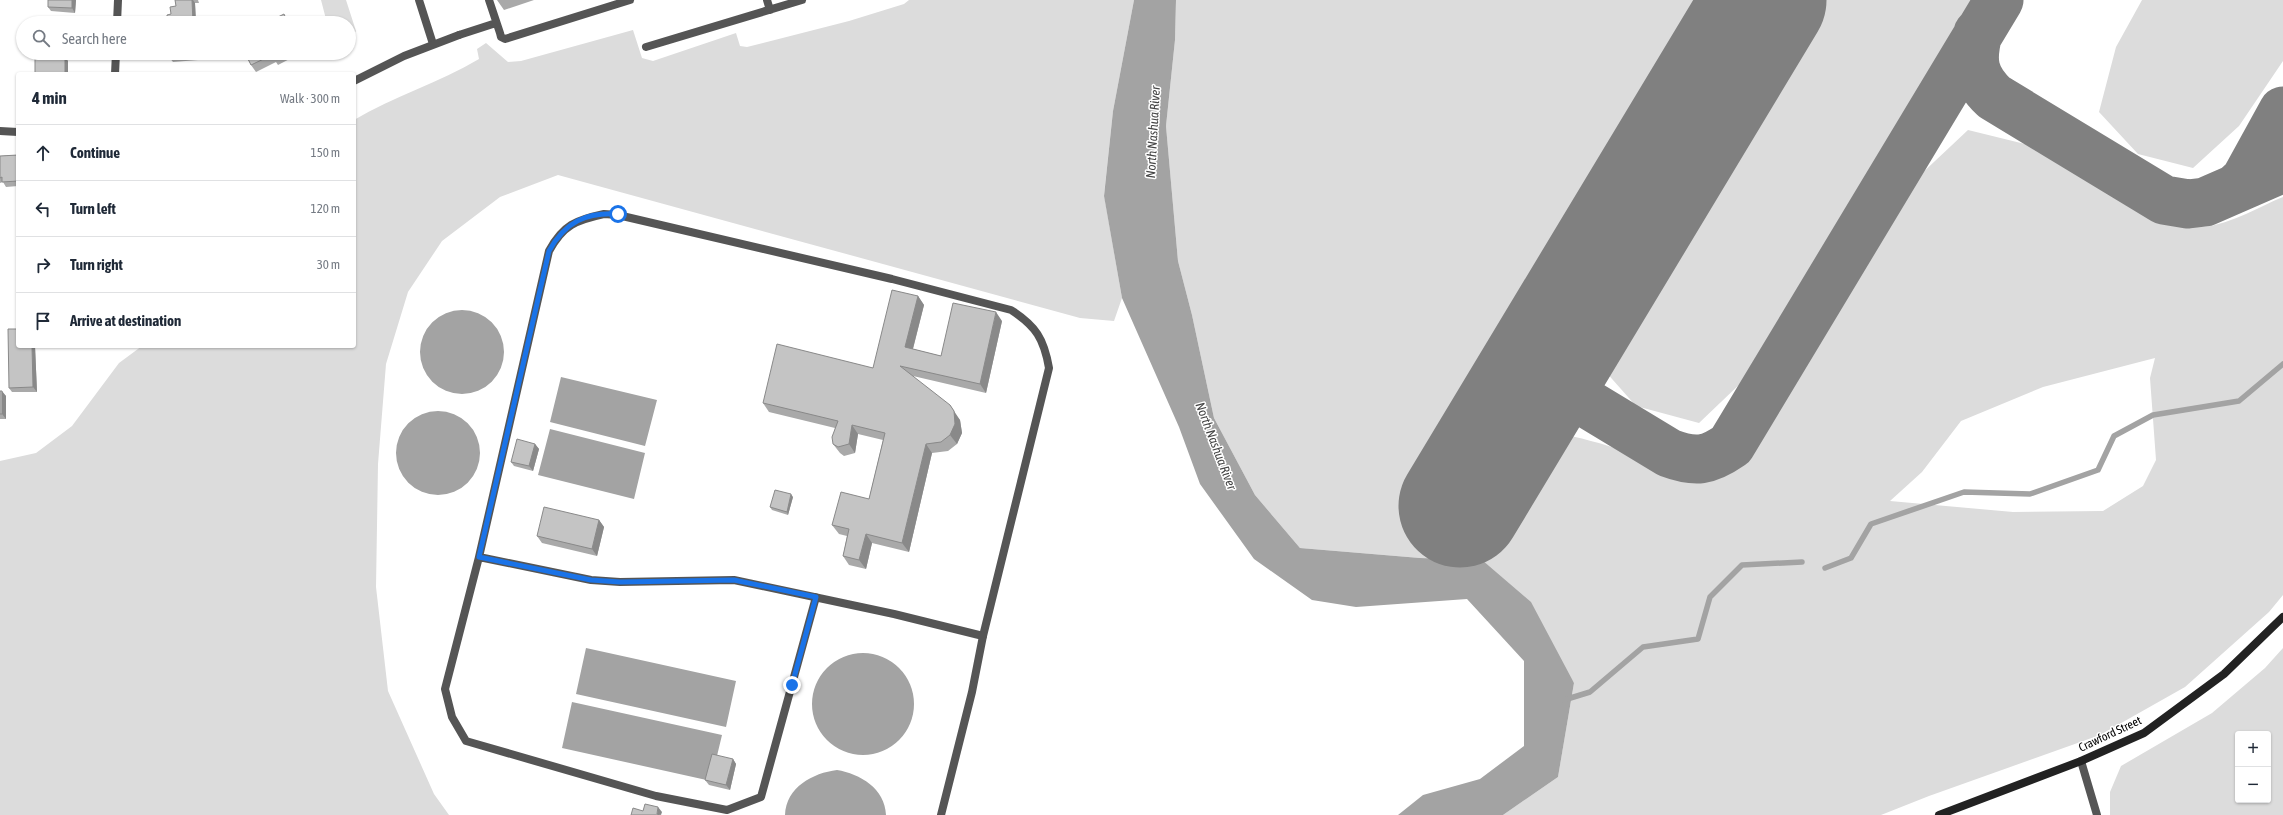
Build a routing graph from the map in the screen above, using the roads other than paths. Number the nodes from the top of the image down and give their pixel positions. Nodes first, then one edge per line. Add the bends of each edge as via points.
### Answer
1 (118, 0) edge
2 (419, 0) edge
3 (489, 0) edge
4 (630, 0) edge
5 (767, 0) edge
6 (802, 0) edge
7 (770, 10) junction
8 (117, 16) edge
9 (496, 23) junction
10 (433, 44) junction
11 (646, 47) dead end
12 (116, 60) edge
13 (115, 72) edge
14 (356, 80) edge
15 (0, 131) edge
16 (16, 132) edge
17 (479, 557) junction
18 (816, 597) junction
19 (2283, 617) edge
20 (983, 636) junction
21 (2080, 761) junction
22 (942, 815) edge
23 (1939, 815) edge
24 (2097, 815) edge

1 - 8 street
2 - 10 street
3 - 9 street
4 - 9 street via 505,39 501,37
5 - 7 street
6 - 7 street
7 - 11 street
9 - 10 street
10 - 14 street via 380,66
12 - 13 street
15 - 16 street
17 - 18 street via 591,580 734,580
17 - 18 street via 445,688 452,717 466,741 656,796 727,810 761,797
17 - 20 street via 549,251 564,229 574,222 604,214 618,214 1011,310 1027,320 1035,329 1046,351 1049,368
18 - 20 street
19 - 21 main road, Crawford Street via 2224,674 2186,704 2144,733
20 - 22 street
21 - 23 main road, Crawford Street
21 - 24 street

